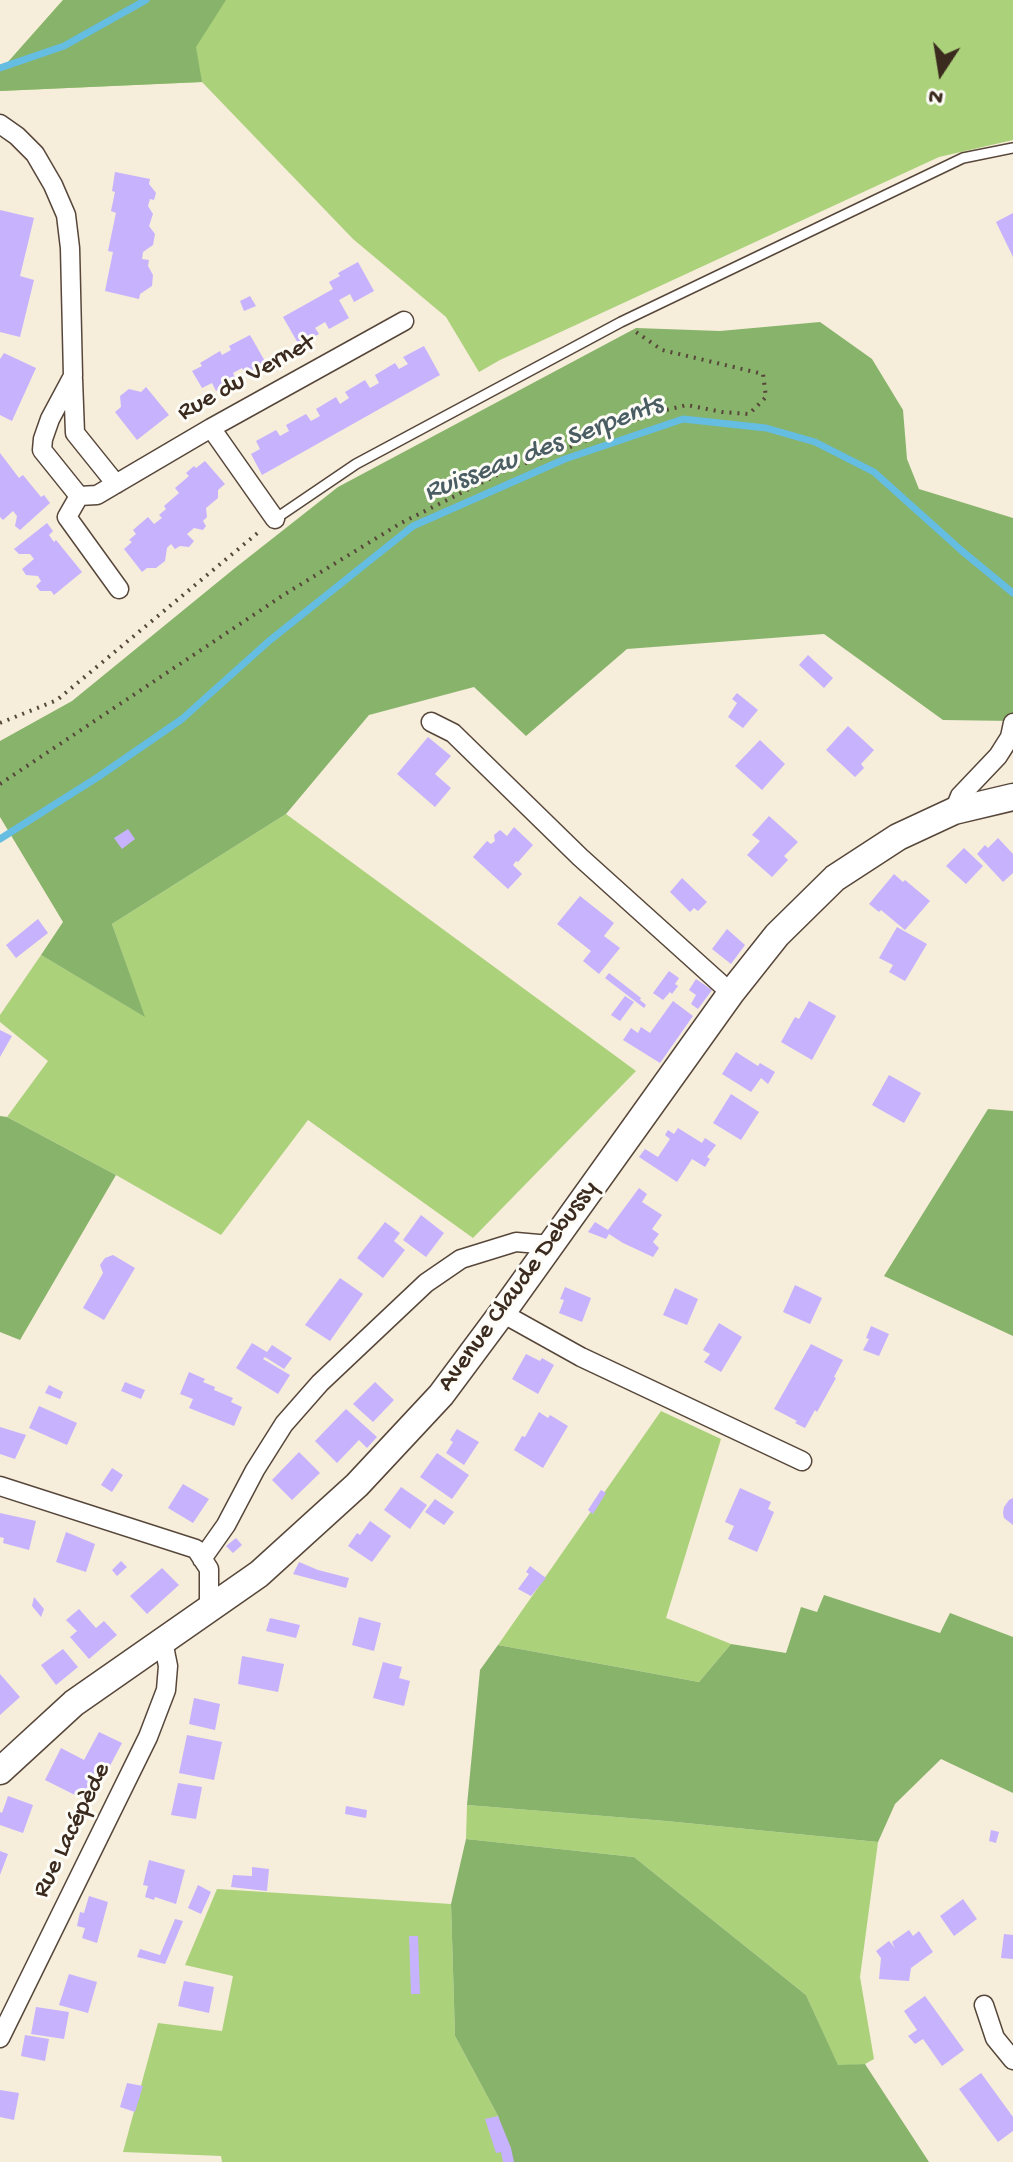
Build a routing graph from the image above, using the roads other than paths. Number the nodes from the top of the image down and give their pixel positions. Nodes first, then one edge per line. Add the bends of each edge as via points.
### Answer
1 (0, 124) edge
2 (1013, 148) edge
3 (404, 321) dead end
4 (73, 376) junction
5 (211, 428) junction
6 (116, 484) junction
7 (79, 496) junction
8 (275, 519) joint
9 (119, 589) dead end
10 (431, 722) dead end
11 (1011, 730) edge
12 (1013, 797) edge
13 (954, 811) junction
14 (731, 993) junction
15 (550, 1245) junction
16 (502, 1313) junction
17 (802, 1461) dead end
18 (0, 1486) edge
19 (202, 1559) junction
20 (209, 1609) junction
21 (163, 1641) junction
22 (0, 1771) edge
23 (984, 2005) dead end
24 (0, 2038) edge
25 (1013, 2060) edge

1 - 4 street via 35,154 66,215
2 - 8 lane via 963,158 621,322 356,464
3 - 5 street, Rue du Vernet
4 - 6 street via 75,433
4 - 7 street via 50,419 42,450
5 - 6 street, Rue du Vernet
5 - 8 street
6 - 7 street, Rue du Vernet via 97,495
7 - 9 street via 67,517
10 - 14 street via 453,733
11 - 13 street via 998,756 960,796
12 - 13 main road, Avenue Claude Debussy
13 - 14 main road, Avenue Claude Debussy via 898,837 835,878 777,935
14 - 15 main road, Avenue Claude Debussy
15 - 16 main road, Avenue Claude Debussy
15 - 19 street via 516,1242 461,1259 426,1283 284,1424
16 - 17 street via 581,1357
16 - 20 main road, Avenue Claude Debussy via 441,1395 357,1485 259,1574
18 - 19 street via 196,1549
19 - 20 street via 209,1569
20 - 21 main road, Avenue Claude Debussy
21 - 22 main road, Avenue Claude Debussy via 74,1703
21 - 24 street, Rue Lacépède via 166,1690 148,1737
23 - 25 street via 995,2038

